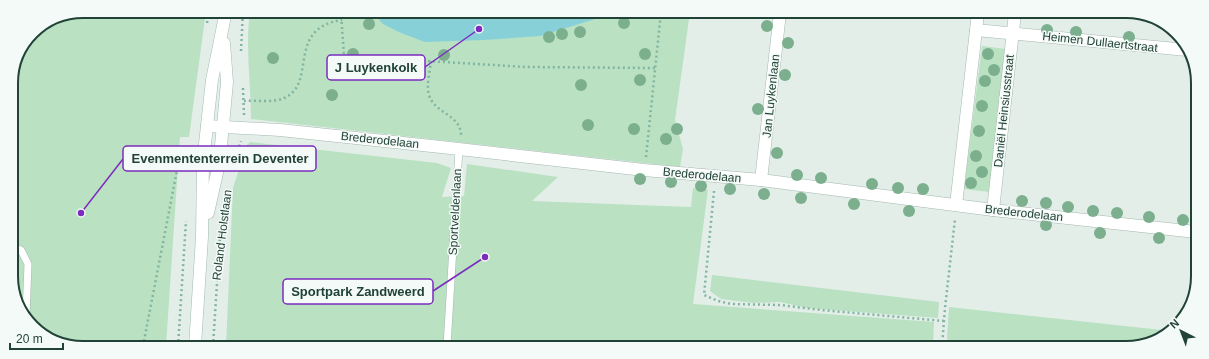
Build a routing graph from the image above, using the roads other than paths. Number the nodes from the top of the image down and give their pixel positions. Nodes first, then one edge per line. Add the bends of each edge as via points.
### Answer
1 (225, 18) edge
2 (779, 18) edge
3 (977, 18) edge
4 (1015, 18) edge
5 (223, 27) junction
6 (976, 30) junction
7 (1013, 33) junction
8 (1181, 49) edge
9 (207, 126) junction
10 (222, 126) junction
11 (459, 149) junction
12 (761, 180) junction
13 (956, 205) junction
14 (993, 210) junction
15 (1191, 231) edge
16 (202, 237) junction
17 (18, 249) edge
18 (26, 308) edge
19 (195, 341) edge
20 (447, 341) edge

1 - 5 street, Roland Holstlaan
2 - 12 street, Jan Luykenlaan
3 - 6 street
4 - 7 street, Daniël Heinsiusstraat
5 - 9 street, Roland Holstlaan via 212,80
5 - 10 street, Roland Holstlaan via 227,82
6 - 7 street, Heimen Dullaertstraat
6 - 13 street
7 - 8 street, Heimen Dullaertstraat
7 - 14 street, Daniël Heinsiusstraat
9 - 10 street, Brederodelaan
9 - 16 street, Roland Holstlaan via 203,162
10 - 11 street, Brederodelaan
10 - 16 street, Roland Holstlaan via 219,164
11 - 12 street, Brederodelaan
11 - 20 lane, Sportveldenlaan
12 - 13 street, Brederodelaan
13 - 14 street, Brederodelaan
14 - 15 street, Brederodelaan
16 - 19 street, Roland Holstlaan
17 - 18 lane via 28,264

